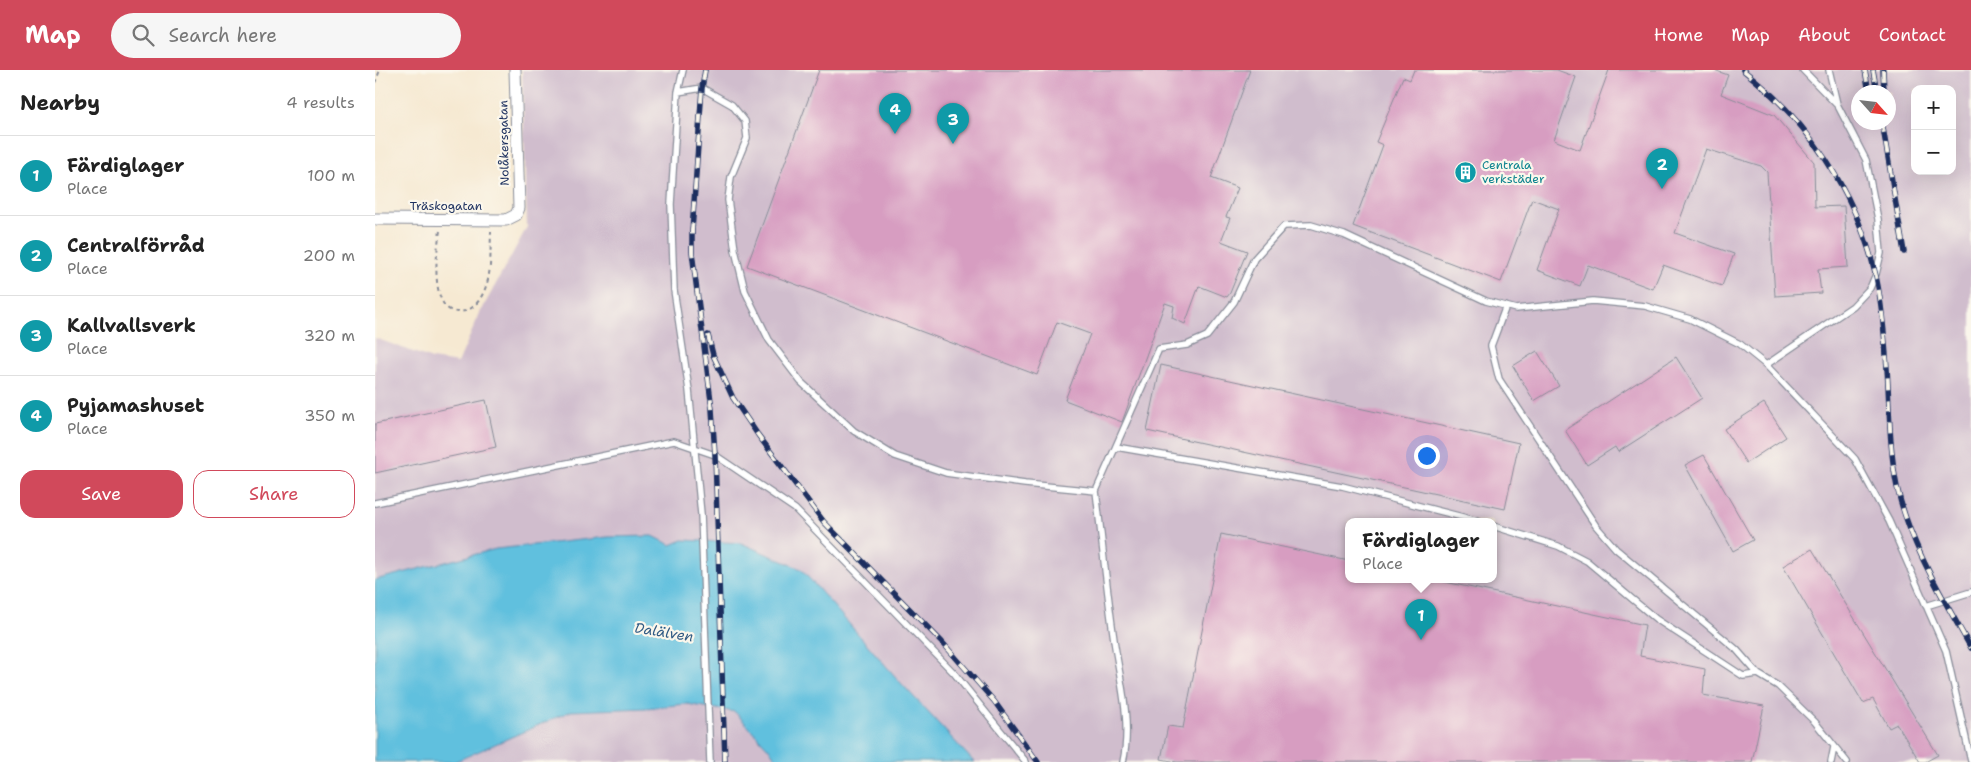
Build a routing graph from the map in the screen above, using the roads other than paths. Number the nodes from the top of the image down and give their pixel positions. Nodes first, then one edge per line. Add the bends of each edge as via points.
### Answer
1 (515, 70) edge
2 (683, 70) edge
3 (1803, 70) edge
4 (1829, 70) edge
5 (678, 92) junction
6 (1838, 106) junction
7 (515, 215) joint
8 (375, 219) edge
9 (1506, 306) junction
10 (1767, 365) junction
11 (1117, 447) junction
12 (695, 448) junction
13 (1096, 491) junction
14 (375, 503) edge
15 (1466, 518) edge
16 (1497, 527) edge
17 (1971, 592) edge
18 (1926, 606) junction
19 (1758, 674) junction
20 (1835, 747) junction
21 (1971, 761) edge
22 (710, 762) edge
23 (1025, 762) edge
24 (1123, 762) edge
25 (1831, 762) edge
26 (1847, 762) edge

1 - 7 street, Nolåkersgatan via 519,208
2 - 5 lane
3 - 6 lane
4 - 6 lane
5 - 12 lane via 671,204 674,290
5 - 13 lane via 702,88 732,104 745,121 747,138 731,177 728,200 735,250 745,291 769,340 801,382 854,431 895,456 946,473
6 - 10 lane via 1866,160 1880,238 1881,253 1876,274 1870,288 1853,306
7 - 8 street, Träskogatan via 507,220
9 - 10 lane via 1516,308 1593,301 1645,306 1690,319 1740,344
9 - 11 lane via 1486,302 1344,235 1311,225 1283,226 1254,259 1234,302 1207,336 1187,345 1159,349
9 - 19 lane via 1491,346 1499,379 1596,526 1616,549 1737,649
10 - 18 lane via 1855,459 1889,521
11 - 13 lane
11 - 15 lane via 1334,484
12 - 14 lane via 674,441
12 - 22 lane via 701,514
12 - 23 lane via 715,455 795,509 954,673
13 - 24 lane via 1124,699 1127,745
16 - 19 lane via 1558,546 1587,561 1656,619 1711,656 1743,676
17 - 18 lane
18 - 21 lane via 1946,651
19 - 20 lane via 1778,686
20 - 25 lane
20 - 26 lane

